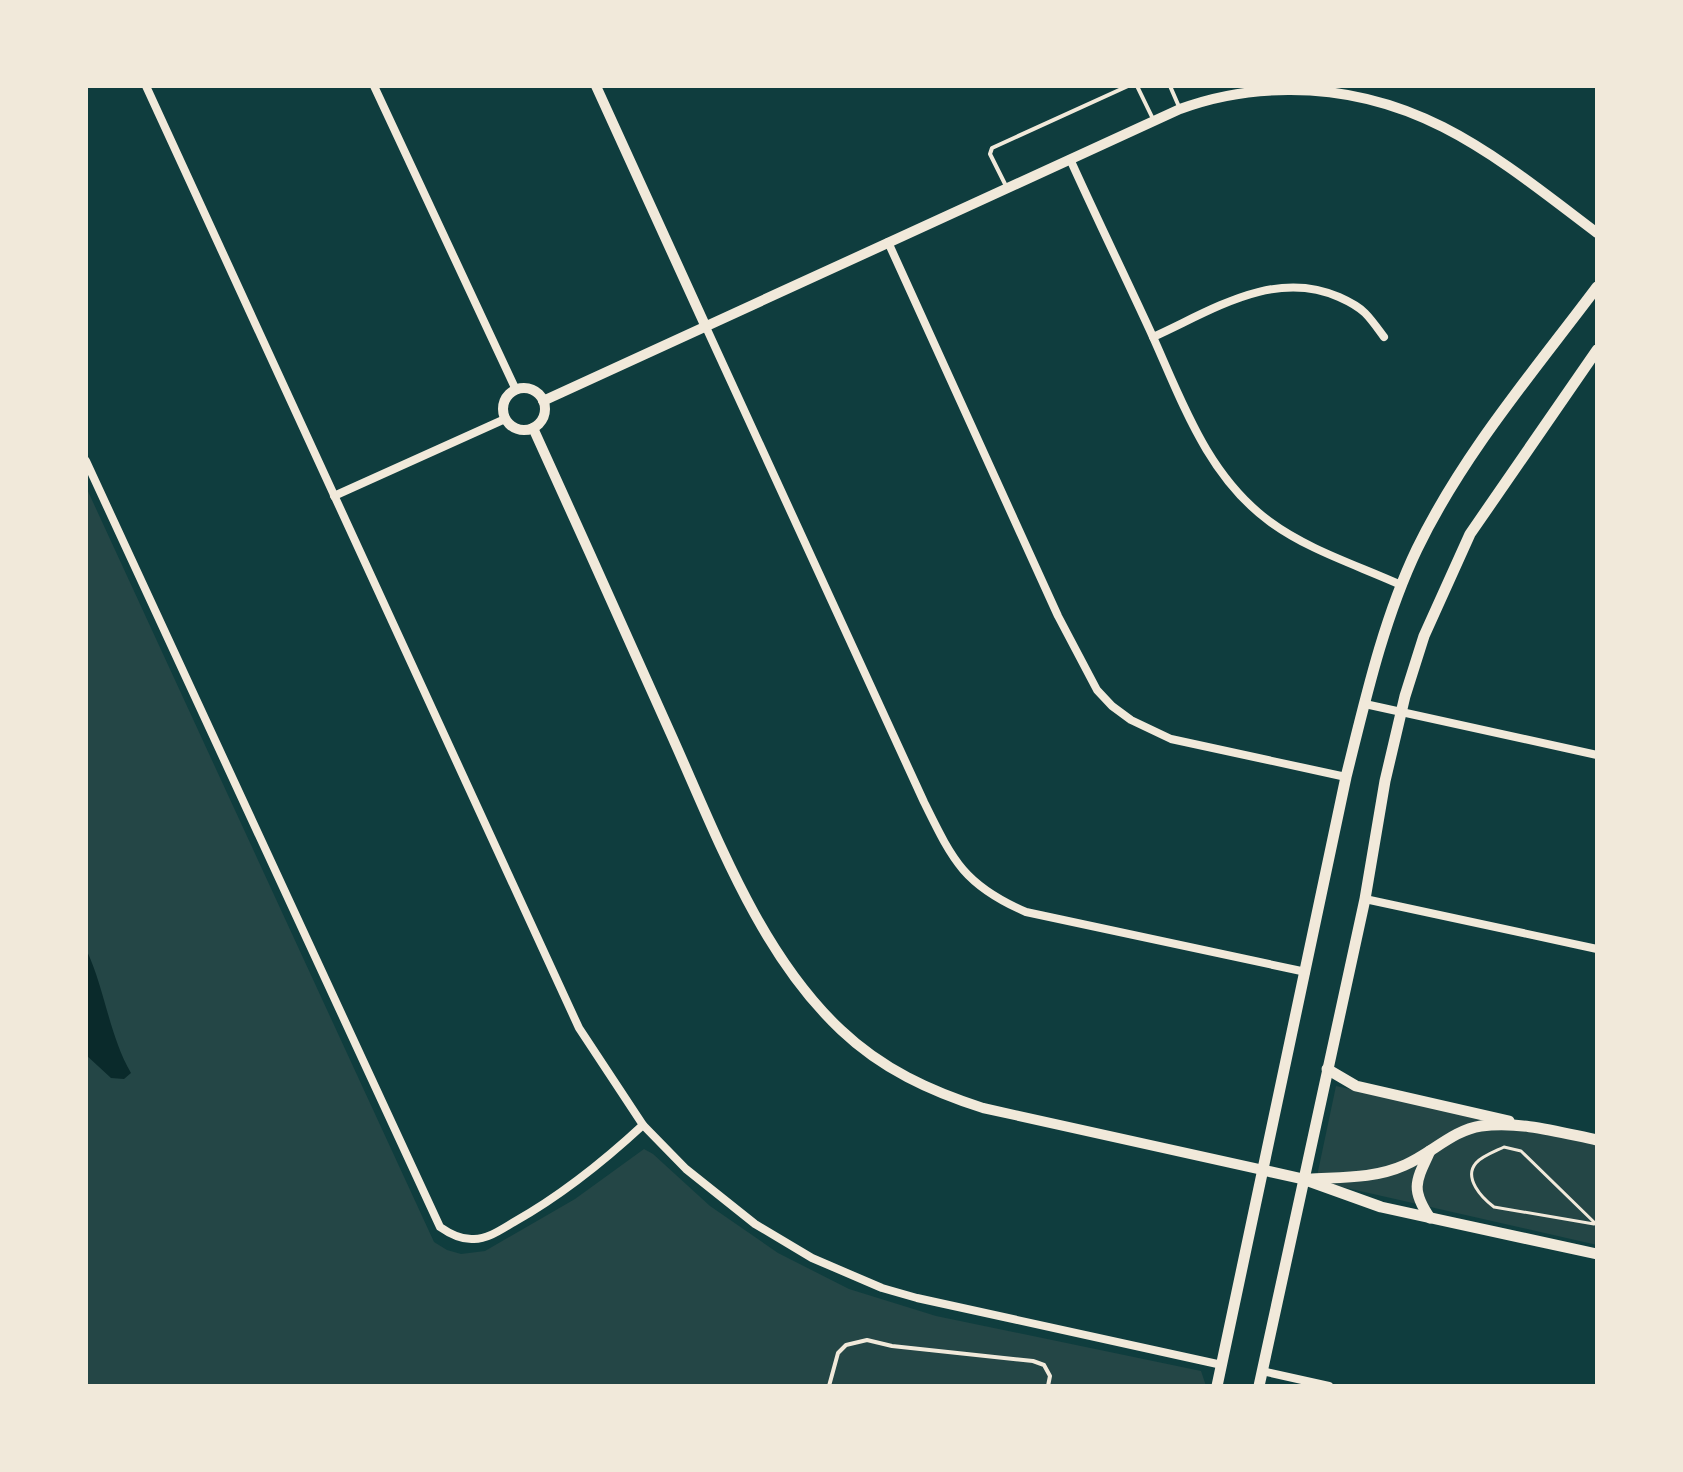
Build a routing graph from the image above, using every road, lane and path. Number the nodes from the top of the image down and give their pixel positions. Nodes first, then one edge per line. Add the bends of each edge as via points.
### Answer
1 (146, 86) edge
2 (374, 86) edge
3 (596, 86) edge
4 (1128, 86) edge
5 (1137, 86) edge
6 (1170, 86) edge
7 (1252, 89) edge
8 (1180, 109) junction
9 (1154, 121) junction
10 (1070, 159) junction
11 (1007, 188) junction
12 (1597, 233) edge
13 (888, 242) junction
14 (1597, 287) edge
15 (705, 325) junction
16 (1153, 337) junction
17 (1384, 337) dead end
18 (1597, 350) edge
19 (516, 390) junction
20 (543, 401) junction
21 (505, 419) junction
22 (533, 428) junction
23 (86, 461) edge
24 (334, 496) junction
25 (1401, 585) junction
26 (1365, 704) junction
27 (1401, 712) junction
28 (1597, 755) edge
29 (1346, 777) junction
30 (1365, 899) junction
31 (1597, 949) edge
32 (1306, 972) junction
33 (1327, 1069) junction
34 (1525, 1124) junction
35 (643, 1125) junction
36 (1597, 1140) edge
37 (1430, 1151) junction
38 (1263, 1170) junction
39 (1303, 1179) junction
40 (1430, 1218) junction
41 (1596, 1225) edge
42 (1597, 1254) edge
43 (1222, 1365) junction
44 (1262, 1371) junction
45 (829, 1386) edge
46 (1048, 1386) edge
47 (1217, 1386) edge
48 (1259, 1386) edge
49 (1329, 1386) edge

1 - 24 street
2 - 19 street
3 - 15 street
4 - 11 lane via 992,148
5 - 9 lane
6 - 8 lane
7 - 8 street
7 - 12 street via 1338,93 1406,109 1479,146
8 - 9 street
9 - 10 street
10 - 11 street
10 - 16 street
11 - 13 street
13 - 15 street
13 - 29 street via 1058,616 1097,690 1131,720 1171,739
14 - 25 main road via 1483,440 1442,503
15 - 20 street
15 - 32 street via 924,802 960,869 999,900 1026,912
16 - 17 street via 1239,297 1282,287 1328,292 1348,301 1364,311
16 - 25 street via 1202,445 1246,500 1295,539
18 - 27 main road via 1470,534 1424,636
19 - 20 street via 532,390
19 - 21 street via 504,402
20 - 22 street via 544,417
21 - 22 street via 517,429
21 - 24 street
22 - 38 street via 768,940 840,1030 907,1079 983,1108
23 - 35 street via 440,1227 477,1240 495,1233 577,1182
24 - 35 street via 579,1028
25 - 26 main road
26 - 27 street
26 - 29 main road
27 - 28 street
27 - 30 main road
29 - 32 main road
30 - 31 street
30 - 33 main road
32 - 38 main road
33 - 34 main road via 1356,1086
33 - 39 main road
34 - 36 main road
34 - 37 main road via 1464,1130
35 - 43 street via 686,1169 755,1224 836,1270 929,1301
37 - 39 main road via 1373,1176
37 - 40 main road via 1415,1190
38 - 39 main road
38 - 43 main road
39 - 40 main road
39 - 44 main road
40 - 42 main road
41 - 41 path via 1521,1151 1504,1147 1476,1162 1474,1184 1494,1207
43 - 47 main road
44 - 48 main road
44 - 49 street
45 - 46 lane via 838,1353 846,1345 867,1340 1033,1361 1044,1365

